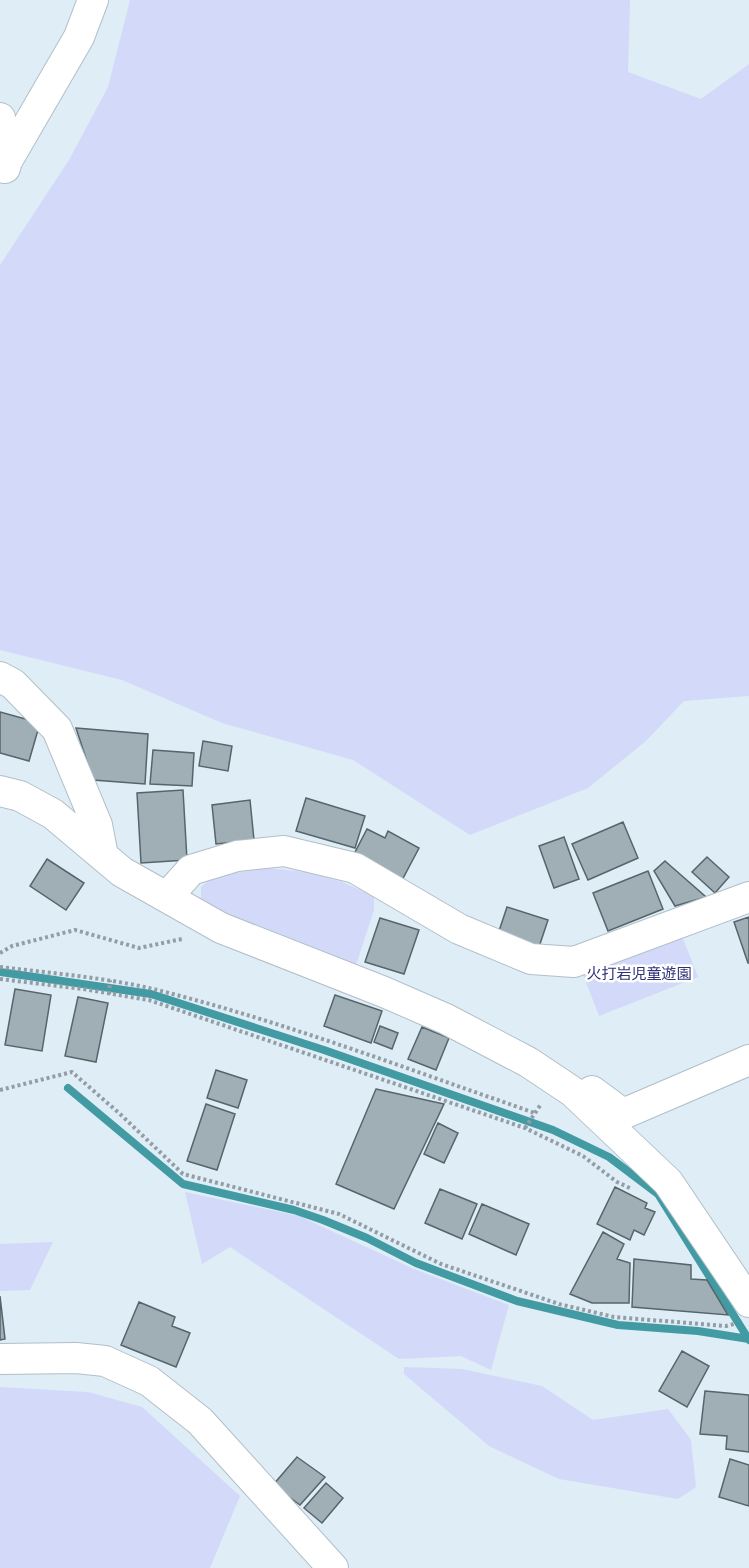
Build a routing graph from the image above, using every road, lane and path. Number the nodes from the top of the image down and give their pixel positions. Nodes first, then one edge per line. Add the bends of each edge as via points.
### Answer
1 (93, 0) edge
2 (0, 118) edge
3 (4, 170) edge
4 (0, 677) edge
5 (0, 791) edge
6 (103, 856) junction
7 (167, 897) junction
8 (749, 897) edge
9 (190, 937) dead end
10 (0, 953) edge
11 (0, 967) edge
12 (0, 979) edge
13 (110, 980) junction
14 (109, 994) junction
15 (749, 1060) edge
16 (749, 1073) edge
17 (563, 1085) junction
18 (0, 1090) edge
19 (525, 1128) junction
20 (621, 1137) junction
21 (617, 1182) dead end
22 (749, 1302) edge
23 (726, 1326) dead end
24 (0, 1359) edge
25 (333, 1568) edge

1 - 3 street via 79,37
2 - 3 street
4 - 6 street via 13,684 57,729 97,825
5 - 6 street via 20,796 53,814
6 - 7 street via 122,872
7 - 8 street via 191,870 237,856 284,851 355,868 459,929 531,959 574,962
7 - 17 street via 221,927 446,1018
9 - 10 path via 139,948 75,930 12,946
11 - 13 path
12 - 14 path
13 - 14 path
13 - 19 path via 252,1017 535,1113
14 - 19 path via 149,1000
15 - 17 street via 623,1114 578,1081
16 - 20 street via 652,1115
17 - 20 street
18 - 23 path via 72,1072 183,1174 339,1214 441,1264 559,1304 614,1317
19 - 21 path via 583,1156
20 - 22 street via 668,1182
24 - 25 street via 105,1361 149,1381 200,1421

